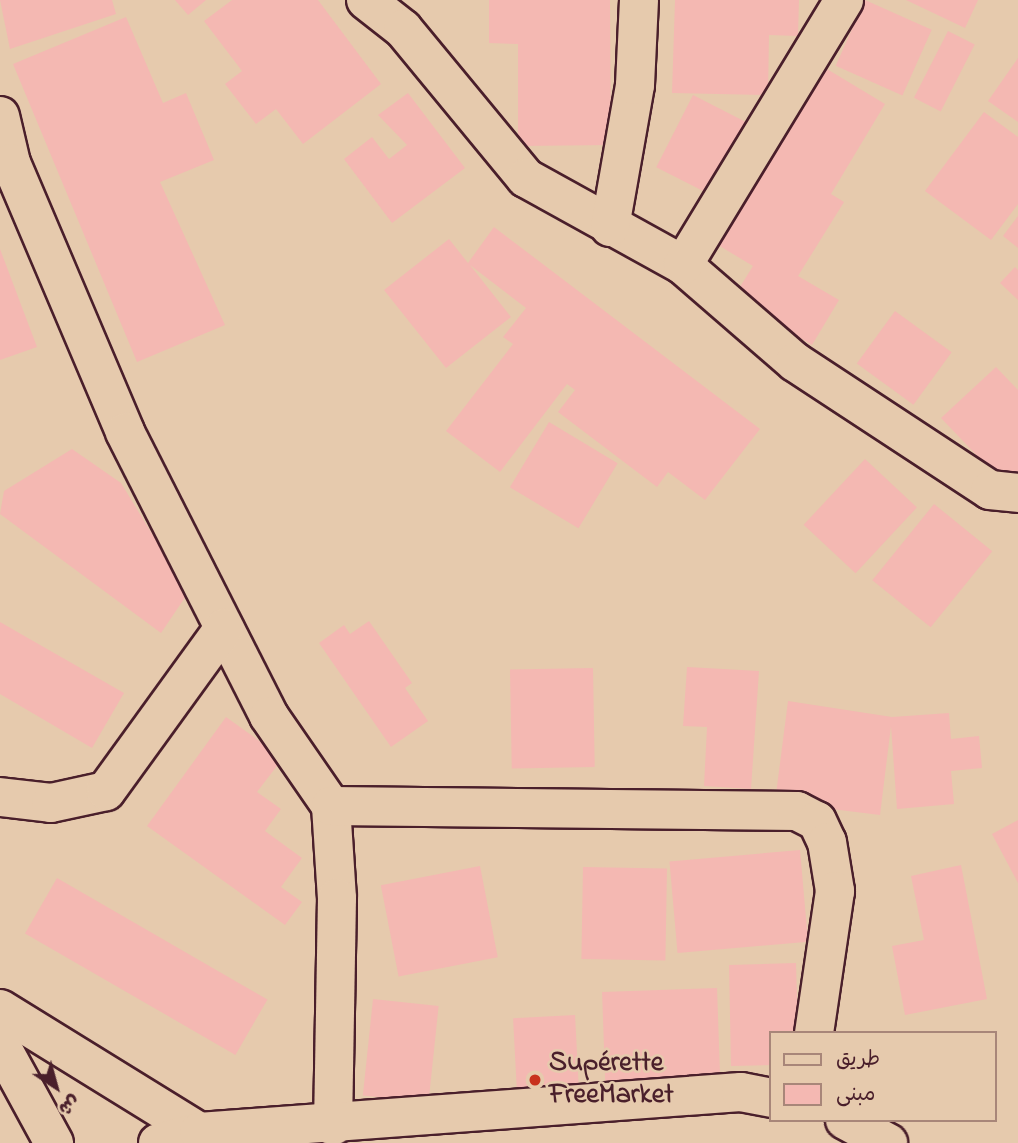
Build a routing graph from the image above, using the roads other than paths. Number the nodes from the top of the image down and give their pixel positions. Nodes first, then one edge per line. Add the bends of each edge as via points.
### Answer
1 (366, 0) edge
2 (639, 0) edge
3 (844, 0) edge
4 (402, 14) edge
5 (0, 116) edge
6 (610, 227) junction
7 (683, 265) junction
8 (1018, 493) edge
9 (224, 628) junction
10 (0, 797) edge
11 (331, 806) junction
12 (0, 1009) edge
13 (814, 1031) edge
14 (0, 1044) edge
15 (769, 1098) edge
16 (849, 1122) edge
17 (333, 1126) junction
18 (199, 1132) junction
19 (54, 1143) edge
20 (158, 1143) edge
21 (888, 1143) edge

1 - 4 street
2 - 6 street via 635,85
3 - 7 street
4 - 6 street via 526,178
5 - 9 street via 11,163 84,342
6 - 7 street
7 - 8 street via 795,362 990,490
9 - 10 street via 106,791 51,803
9 - 11 street via 269,716
11 - 13 street via 797,811 817,821 827,842 835,891
11 - 17 street via 337,898
12 - 18 street
14 - 19 street
15 - 17 street via 741,1092
16 - 21 street
17 - 18 street
18 - 20 street

